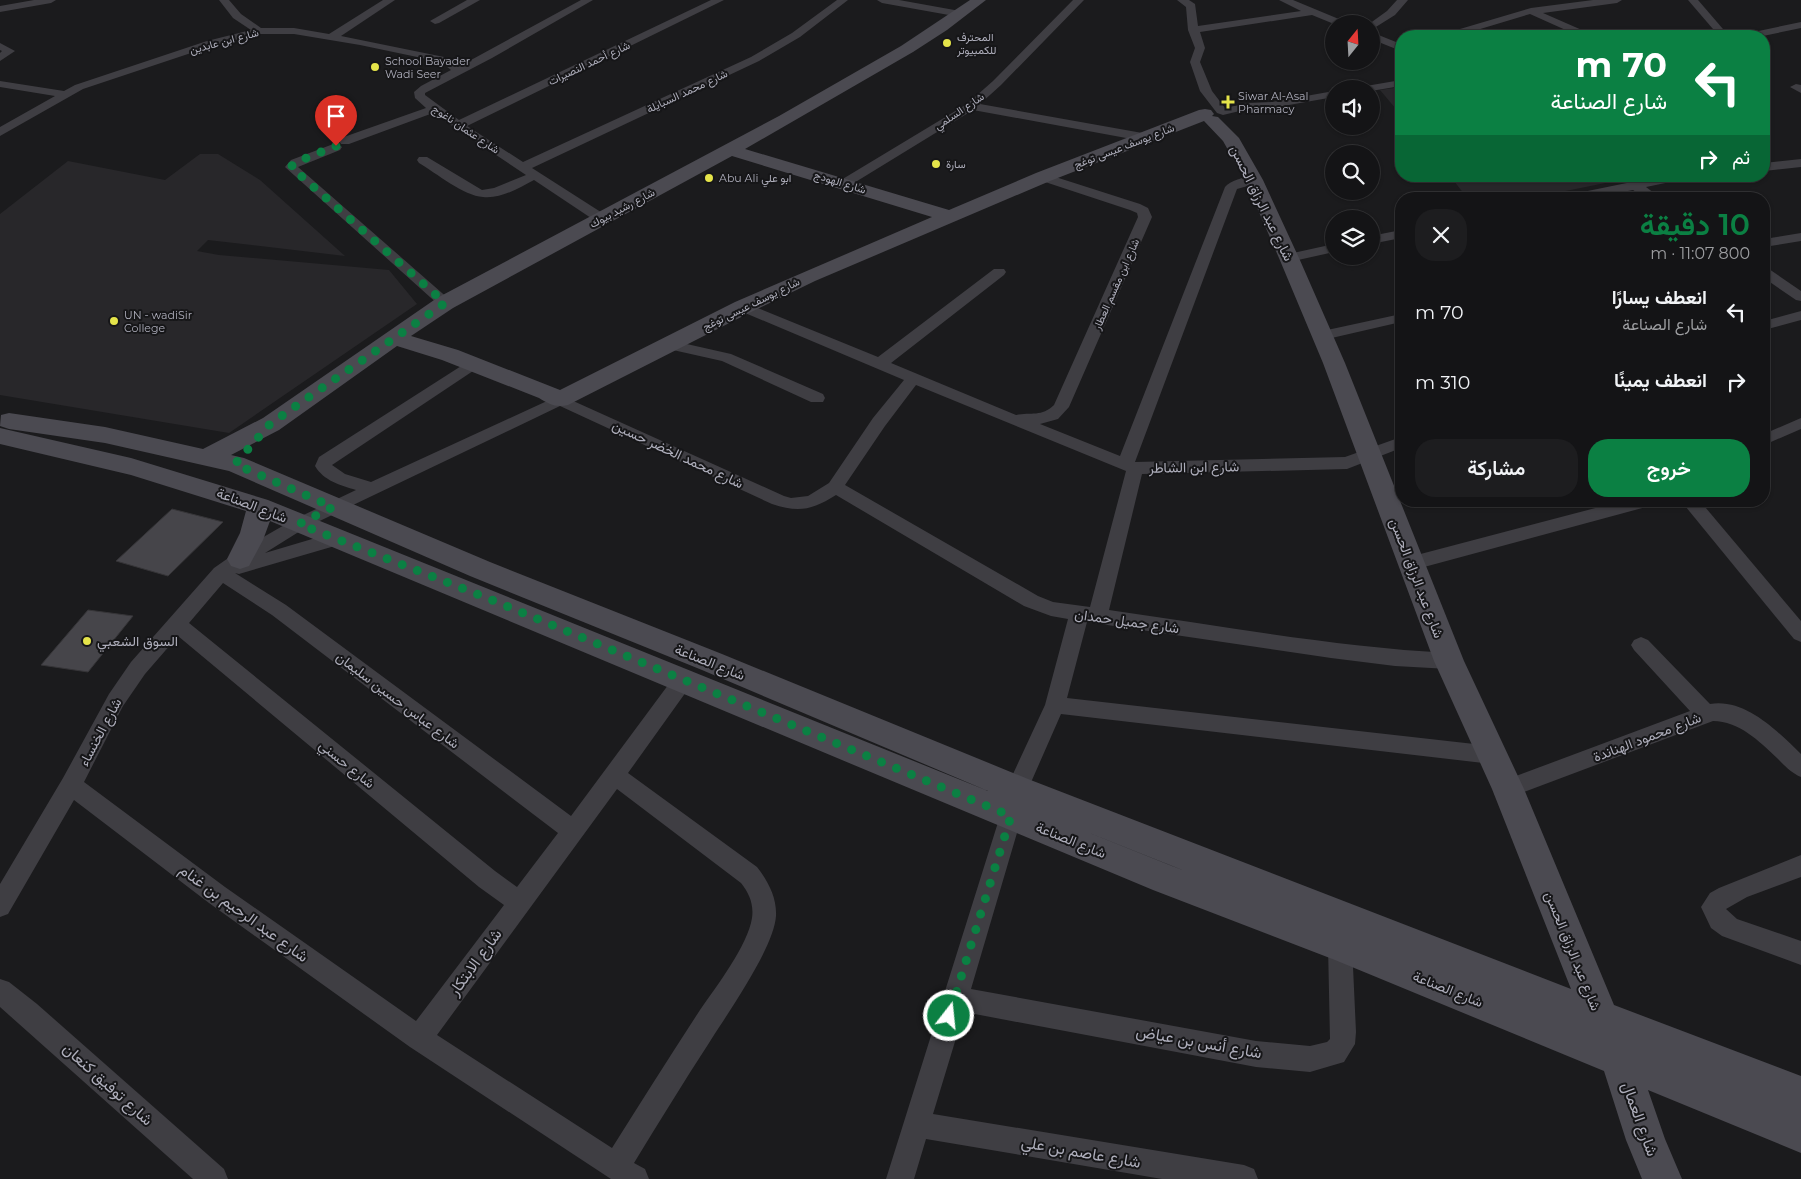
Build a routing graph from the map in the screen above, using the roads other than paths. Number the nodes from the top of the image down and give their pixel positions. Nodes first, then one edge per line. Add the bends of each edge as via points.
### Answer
1 (51, 0) edge
2 (224, 0) edge
3 (390, 0) edge
4 (475, 0) edge
5 (588, 0) edge
6 (719, 0) edge
7 (843, 0) edge
8 (882, 0) edge
9 (979, 0) edge
10 (1079, 0) edge
11 (1182, 0) edge
12 (1284, 0) edge
13 (1403, 0) edge
14 (1617, 0) edge
15 (1693, 0) edge
16 (918, 3) edge
17 (0, 9) edge
18 (1531, 11) junction
19 (1312, 12) junction
20 (960, 14) junction
21 (1325, 17) edge
22 (435, 21) dead end
23 (1380, 21) edge
24 (1801, 25) edge
25 (259, 30) junction
26 (1193, 30) junction
27 (1467, 30) edge
28 (1574, 30) edge
29 (1719, 30) edge
30 (1770, 32) edge
31 (330, 37) junction
32 (1380, 40) edge
33 (0, 46) edge
34 (1395, 46) edge
35 (0, 58) edge
36 (458, 70) junction
37 (0, 84) edge
38 (1395, 84) edge
39 (1380, 87) edge
40 (64, 94) junction
41 (1325, 95) edge
42 (971, 106) junction
43 (434, 109) junction
44 (1218, 118) junction
45 (459, 124) junction
46 (0, 132) edge
47 (1148, 138) junction
48 (731, 150) junction
49 (424, 160) dead end
50 (1801, 163) edge
51 (1770, 166) edge
52 (523, 167) junction
53 (535, 175) junction
54 (1043, 177) junction
55 (1254, 180) junction
56 (1650, 182) edge
57 (845, 183) junction
58 (1634, 185) junction
59 (1601, 192) edge
60 (1645, 192) edge
61 (949, 216) junction
62 (602, 219) junction
63 (1395, 235) edge
64 (1801, 237) edge
65 (1380, 238) edge
66 (1770, 241) edge
67 (1325, 250) edge
68 (1289, 258) junction
69 (999, 272) dead end
70 (1770, 276) edge
71 (1801, 298) edge
72 (445, 303) junction
73 (743, 307) junction
74 (1801, 315) edge
75 (1395, 319) edge
76 (1770, 324) edge
77 (1323, 335) junction
78 (394, 338) junction
79 (669, 345) junction
80 (474, 364) junction
81 (879, 364) junction
82 (913, 378) junction
83 (817, 398) dead end
84 (560, 400) junction
85 (1014, 419) junction
86 (0, 420) edge
87 (1801, 423) edge
88 (270, 424) junction
89 (0, 436) edge
90 (1770, 437) edge
91 (1395, 444) edge
92 (1368, 454) junction
93 (207, 457) junction
94 (235, 464) junction
95 (1130, 467) junction
96 (835, 487) junction
97 (373, 489) junction
98 (259, 506) junction
99 (333, 507) junction
100 (1624, 507) edge
101 (1695, 507) edge
102 (299, 524) junction
103 (339, 538) junction
104 (1413, 564) junction
105 (231, 566) junction
106 (1089, 615) junction
107 (177, 624) junction
108 (1801, 633) edge
109 (1641, 645) dead end
110 (1449, 661) junction
111 (684, 679) junction
112 (1055, 705) junction
113 (1706, 714) junction
114 (1492, 755) junction
115 (1801, 768) edge
116 (615, 775) junction
117 (72, 785) junction
118 (1508, 789) junction
119 (1014, 803) junction
120 (573, 831) junction
121 (1801, 866) edge
122 (519, 902) junction
123 (0, 906) edge
124 (1340, 945) junction
125 (1801, 953) edge
126 (0, 991) edge
127 (954, 998) junction
128 (1601, 1018) junction
129 (420, 1038) junction
130 (1620, 1059) junction
131 (1801, 1094) edge
132 (918, 1125) junction
133 (1801, 1133) edge
134 (626, 1173) edge
135 (214, 1179) edge
136 (900, 1179) edge
137 (1244, 1179) edge
138 (1662, 1179) edge

1 - 17 street
2 - 25 street via 237,16
3 - 31 street
4 - 22 street
5 - 36 street, شارع عثمان ناغوج
6 - 45 street, شارع أحمد النصيرات
7 - 52 street, شارع محمد السبايلة via 796,35 755,59
8 - 16 street
9 - 20 street, شارع رشيد بيوك
10 - 42 street, شارع السلمي via 997,84
11 - 26 street, شارع عبد الرزاق الحسن via 1191,6
12 - 19 street
13 - 23 street
14 - 18 street
15 - 29 street
16 - 20 street
18 - 27 street
18 - 28 street
19 - 21 street
19 - 26 street
20 - 48 street, شارع رشيد بيوك via 906,50
24 - 30 street
25 - 31 street, شارع ابن عابدين
25 - 40 street, شارع ابن عابدين via 210,43
26 - 44 street, شارع عبد الرزاق الحسن via 1200,48 1194,62
31 - 36 street, شارع ابن عابدين via 445,60
32 - 34 street
33 - 35 street via 10,51
36 - 43 street, شارع عثمان ناغوج via 420,92 420,97
37 - 40 street
38 - 39 street
40 - 46 street, شارع ابن عابدين
41 - 44 street via 1272,104
42 - 47 street
42 - 57 street, شارع السلمي
43 - 45 street, شارع عثمان ناغوج
43 - 72 street via 340,144 291,167
44 - 47 street, شارع يوسف عيسى توغج via 1179,125
44 - 55 street, شارع عبد الرزاق الحسن
45 - 52 street, شارع عثمان ناغوج
47 - 54 street, شارع يوسف عيسى توغج
48 - 57 street, شارع الهودج
48 - 62 street, شارع رشيد بيوك
49 - 53 street via 482,194
50 - 51 street
52 - 53 street, شارع عثمان ناغوج
53 - 62 street, شارع عثمان ناغوج
54 - 61 street, شارع يوسف عيسى توغج
54 - 85 street, شارع ابن مقسم العطار via 1135,207 1143,211 1145,217 1061,406 1055,415 1047,418
55 - 68 street, شارع عبد الرزاق الحسن
55 - 95 street via 1231,187
56 - 58 street
57 - 61 street, شارع الهودج
58 - 59 street
58 - 60 street
61 - 73 street, شارع يوسف عيسى توغج
62 - 72 street, شارع رشيد بيوك
63 - 65 street
64 - 66 street
67 - 68 street
68 - 77 street, شارع عبد الرزاق الحسن
69 - 81 street
70 - 71 street
72 - 78 street, شارع رشيد بيوك
73 - 79 street, شارع يوسف عيسى توغج
73 - 81 street, شارع ابن مقسم العطار
74 - 76 street
75 - 77 street
77 - 92 street, شارع عبد الرزاق الحسن
78 - 80 street, شارع محمد الخضر حسين
78 - 88 street, شارع رشيد بيوك
79 - 83 street via 726,357
79 - 84 street, شارع يوسف عيسى توغج
80 - 84 street, شارع محمد الخضر حسين
80 - 97 street via 325,461 323,466 334,475
81 - 82 street, شارع ابن مقسم العطار
82 - 85 street, شارع ابن مقسم العطار
82 - 96 street, شارع محمد الخضر حسين
84 - 96 street, شارع محمد الخضر حسين via 785,502 812,502
84 - 97 street, شارع يوسف عيسى توغج
85 - 95 street, شارع ابن مقسم العطار
86 - 93 street, شارع الصناعة via 105,435
87 - 90 street
88 - 93 street, شارع رشيد بيوك
88 - 94 street, شارع رشيد بيوك
89 - 98 street, شارع الصناعة via 198,485
91 - 92 street, شارع ابن الشاطر
92 - 95 street, شارع ابن الشاطر via 1347,463
92 - 104 street, شارع عبد الرزاق الحسن
93 - 94 street, شارع الصناعة
94 - 99 street, شارع الصناعة
95 - 106 street, شارع ابن الشاطر
96 - 106 street, شارع جميل حمدان via 1031,602 1050,609
97 - 99 street, شارع يوسف عيسى توغج
98 - 102 street, شارع الصناعة
98 - 105 street via 255,531
99 - 102 street, شارع يوسف عيسى توغج
99 - 119 street, شارع الصناعة
100 - 104 street
101 - 108 street
102 - 103 street, شارع الصناعة
102 - 105 street, شارع الخنساء
103 - 105 street
103 - 111 street, شارع الصناعة
104 - 110 street, شارع عبد الرزاق الحسن
105 - 107 street, شارع الخنساء
105 - 120 street, شارع عباس حسين سليمان via 278,610
106 - 110 street, شارع جميل حمدان via 1321,649
106 - 112 street, شارع ابن الشاطر
107 - 117 street, شارع الخنساء via 159,641 128,682
107 - 122 street, شارع حسني
109 - 113 street
110 - 114 street, شارع عبد الرزاق الحسن
111 - 116 street, شارع الابتكار
111 - 119 street, شارع الصناعة
112 - 114 street
112 - 119 street, شارع ابن الشاطر
113 - 115 street, شارع محمود الهناندة via 1723,713 1743,719
113 - 118 street, شارع محمود الهناندة
114 - 118 street, شارع عبد الرزاق الحسن
116 - 120 street, شارع الابتكار
116 - 134 street via 749,875 758,887 764,917 759,935 739,973 661,1094
117 - 123 street, شارع الخنساء
117 - 129 street, شارع عبد الرحيم بن غنام via 217,895
118 - 128 street, شارع عبد الرزاق الحسن
119 - 124 street, شارع الصناعة via 1165,879
119 - 127 street
119 - 128 street, شارع الصناعة
120 - 122 street, شارع الابتكار
121 - 125 street via 1728,894 1716,901 1713,907 1720,920 1730,928
122 - 129 street, شارع الابتكار
124 - 127 street, شارع أنس بن عياض via 1342,1044 1335,1053 1310,1059 1256,1054
124 - 130 street, شارع الصناعة
126 - 135 street, شارع توفيق كنعان
127 - 132 street
128 - 131 street, شارع الصناعة
129 - 134 street
130 - 133 street, شارع الصناعة
130 - 138 street, شارع العمال
132 - 136 street
132 - 137 street, شارع عاصم بن علي

